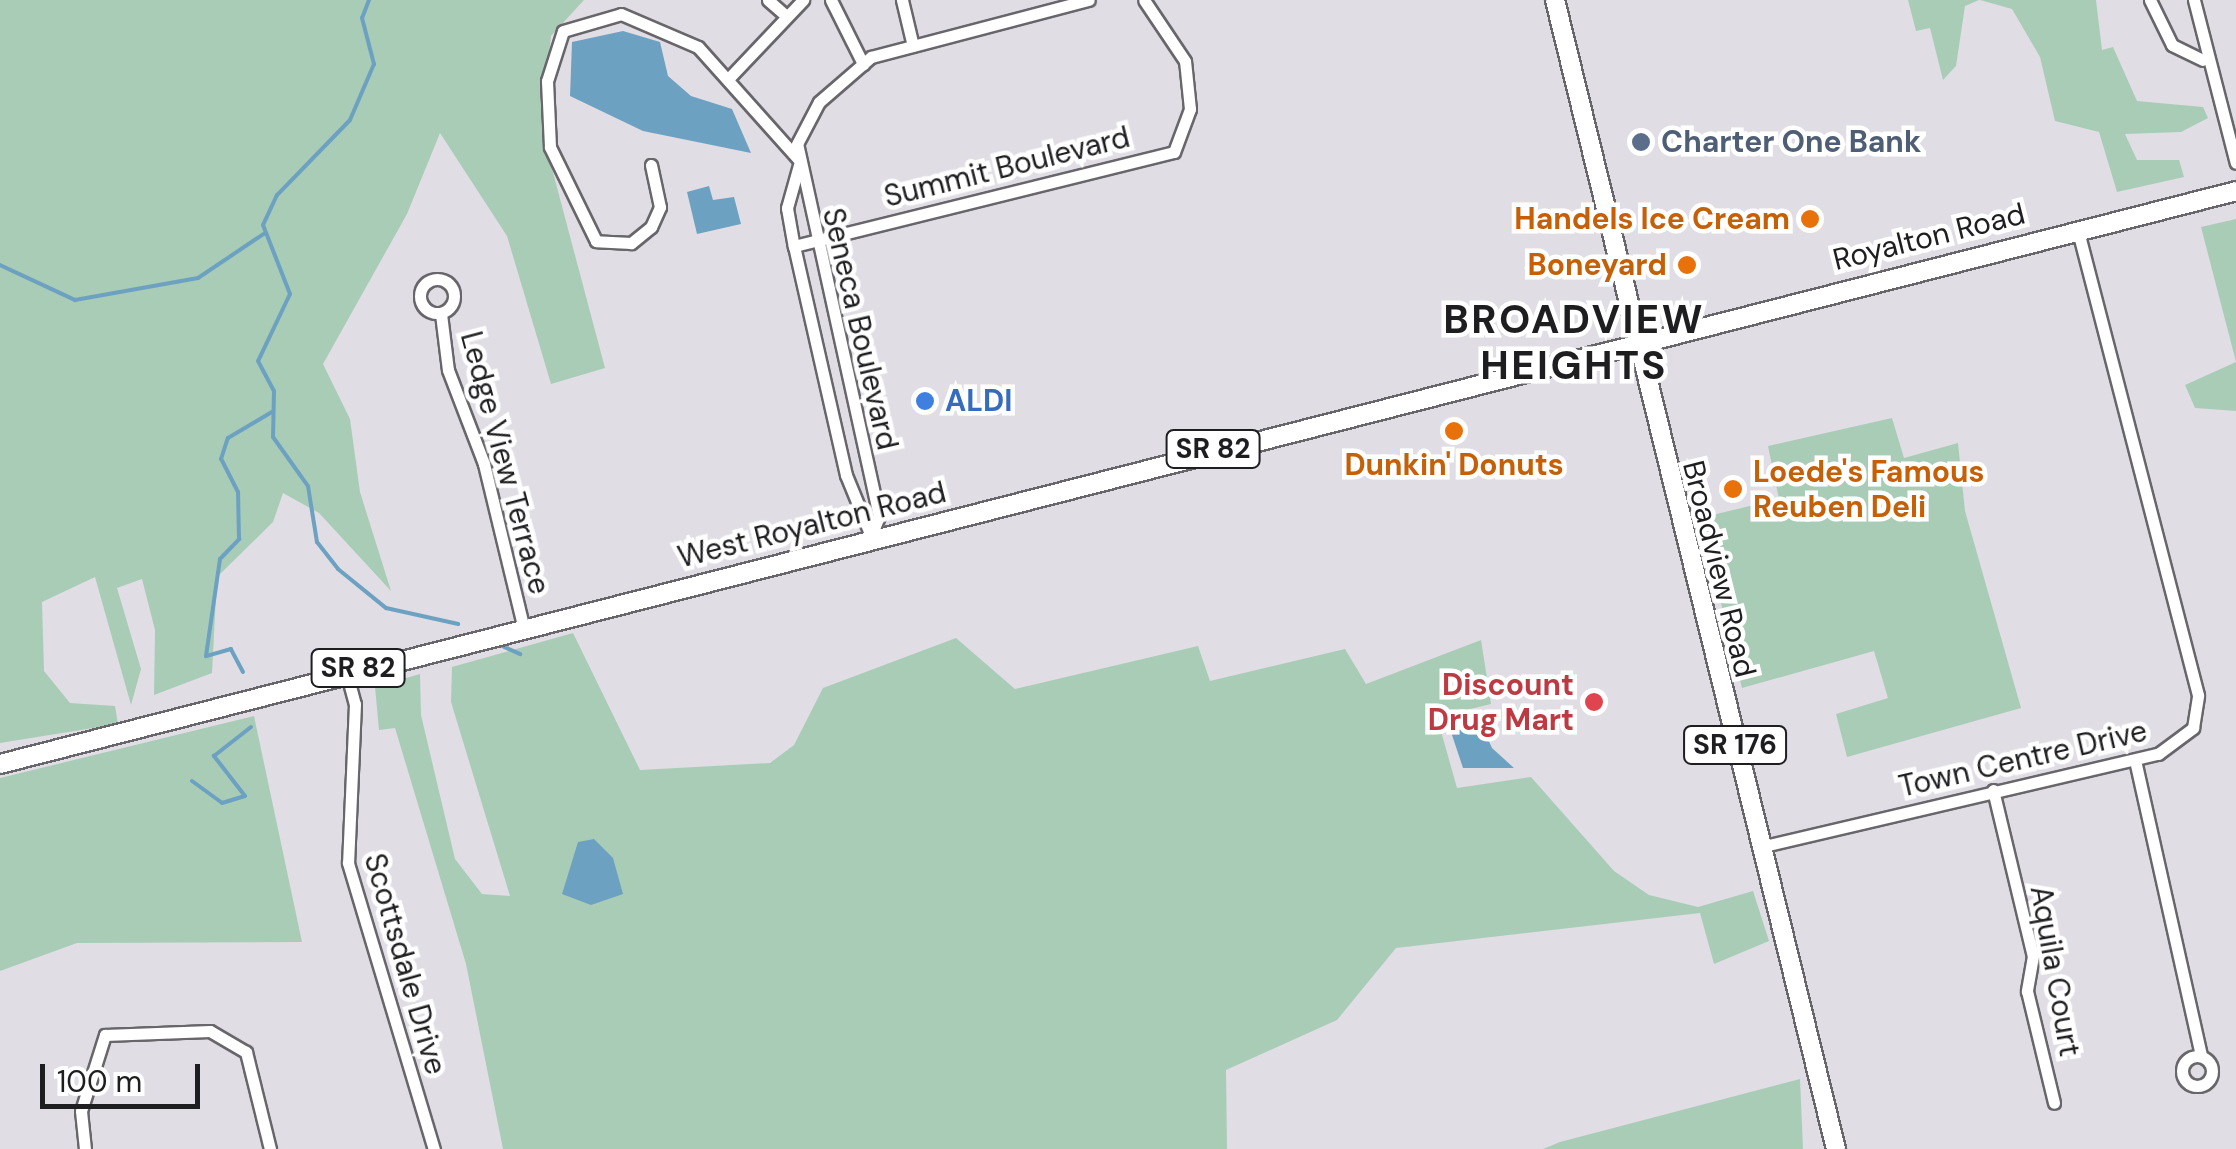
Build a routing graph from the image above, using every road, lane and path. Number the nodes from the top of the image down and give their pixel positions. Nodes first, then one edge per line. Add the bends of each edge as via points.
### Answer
1 (768, 0) edge
2 (802, 0) edge
3 (832, 0) edge
4 (902, 0) edge
5 (1144, 0) edge
6 (1555, 0) edge
7 (2150, 0) edge
8 (2194, 0) edge
9 (1083, 1) edge
10 (784, 14) junction
11 (914, 46) junction
12 (2203, 60) junction
13 (863, 64) junction
14 (730, 78) junction
15 (799, 162) junction
16 (2236, 163) edge
17 (651, 165) dead end
18 (2236, 191) edge
19 (2077, 228) junction
20 (813, 241) junction
21 (794, 246) junction
22 (440, 314) dead end
23 (1637, 340) junction
24 (871, 536) junction
25 (523, 625) junction
26 (346, 671) junction
27 (2135, 760) junction
28 (0, 764) edge
29 (1993, 790) junction
30 (1760, 847) junction
31 (2200, 1056) dead end
32 (2054, 1102) dead end
33 (85, 1149) edge
34 (270, 1149) edge
35 (434, 1149) edge
36 (1836, 1149) edge

1 - 10 street
2 - 10 street
3 - 13 street
4 - 11 street
5 - 20 street, Summit Boulevard via 1185,61 1190,110 1174,152
6 - 23 main road, Broadview Road / SR 176
7 - 12 street via 2172,45
8 - 12 street
9 - 11 street, Seneca Boulevard
10 - 14 street
11 - 13 street, Seneca Boulevard
12 - 16 street
13 - 15 street, Seneca Boulevard via 818,102
14 - 15 street
14 - 17 street via 698,47 621,14 564,31 548,81 550,148 596,241 630,243 652,227 660,208
15 - 20 street, Seneca Boulevard
15 - 21 street, Seneca Boulevard via 787,208
18 - 19 main road, Royalton Road / SR 82
19 - 23 main road, Royalton Road / SR 82
19 - 27 street, Town Centre Drive via 2199,701 2184,741
20 - 21 street, Summit Boulevard
20 - 24 street, Seneca Boulevard via 879,516
21 - 24 street, Seneca Boulevard via 846,475
22 - 25 street, Ledge View Terrace via 448,370 486,470
23 - 24 main road, West Royalton Road / SR 82
23 - 30 main road, Broadview Road / SR 176
24 - 25 main road, West Royalton Road / SR 82
25 - 26 main road, West Royalton Road / SR 82
26 - 28 main road, West Royalton Road / SR 82
26 - 35 street, Scottsdale Drive via 355,704 348,863
27 - 29 street, Town Centre Drive
27 - 31 street
29 - 30 street, Town Centre Drive
29 - 32 street, Aquila Court via 2032,956 2027,991
30 - 36 main road, Broadview Road / SR 176
33 - 34 street via 81,1110 105,1035 210,1031 246,1052

